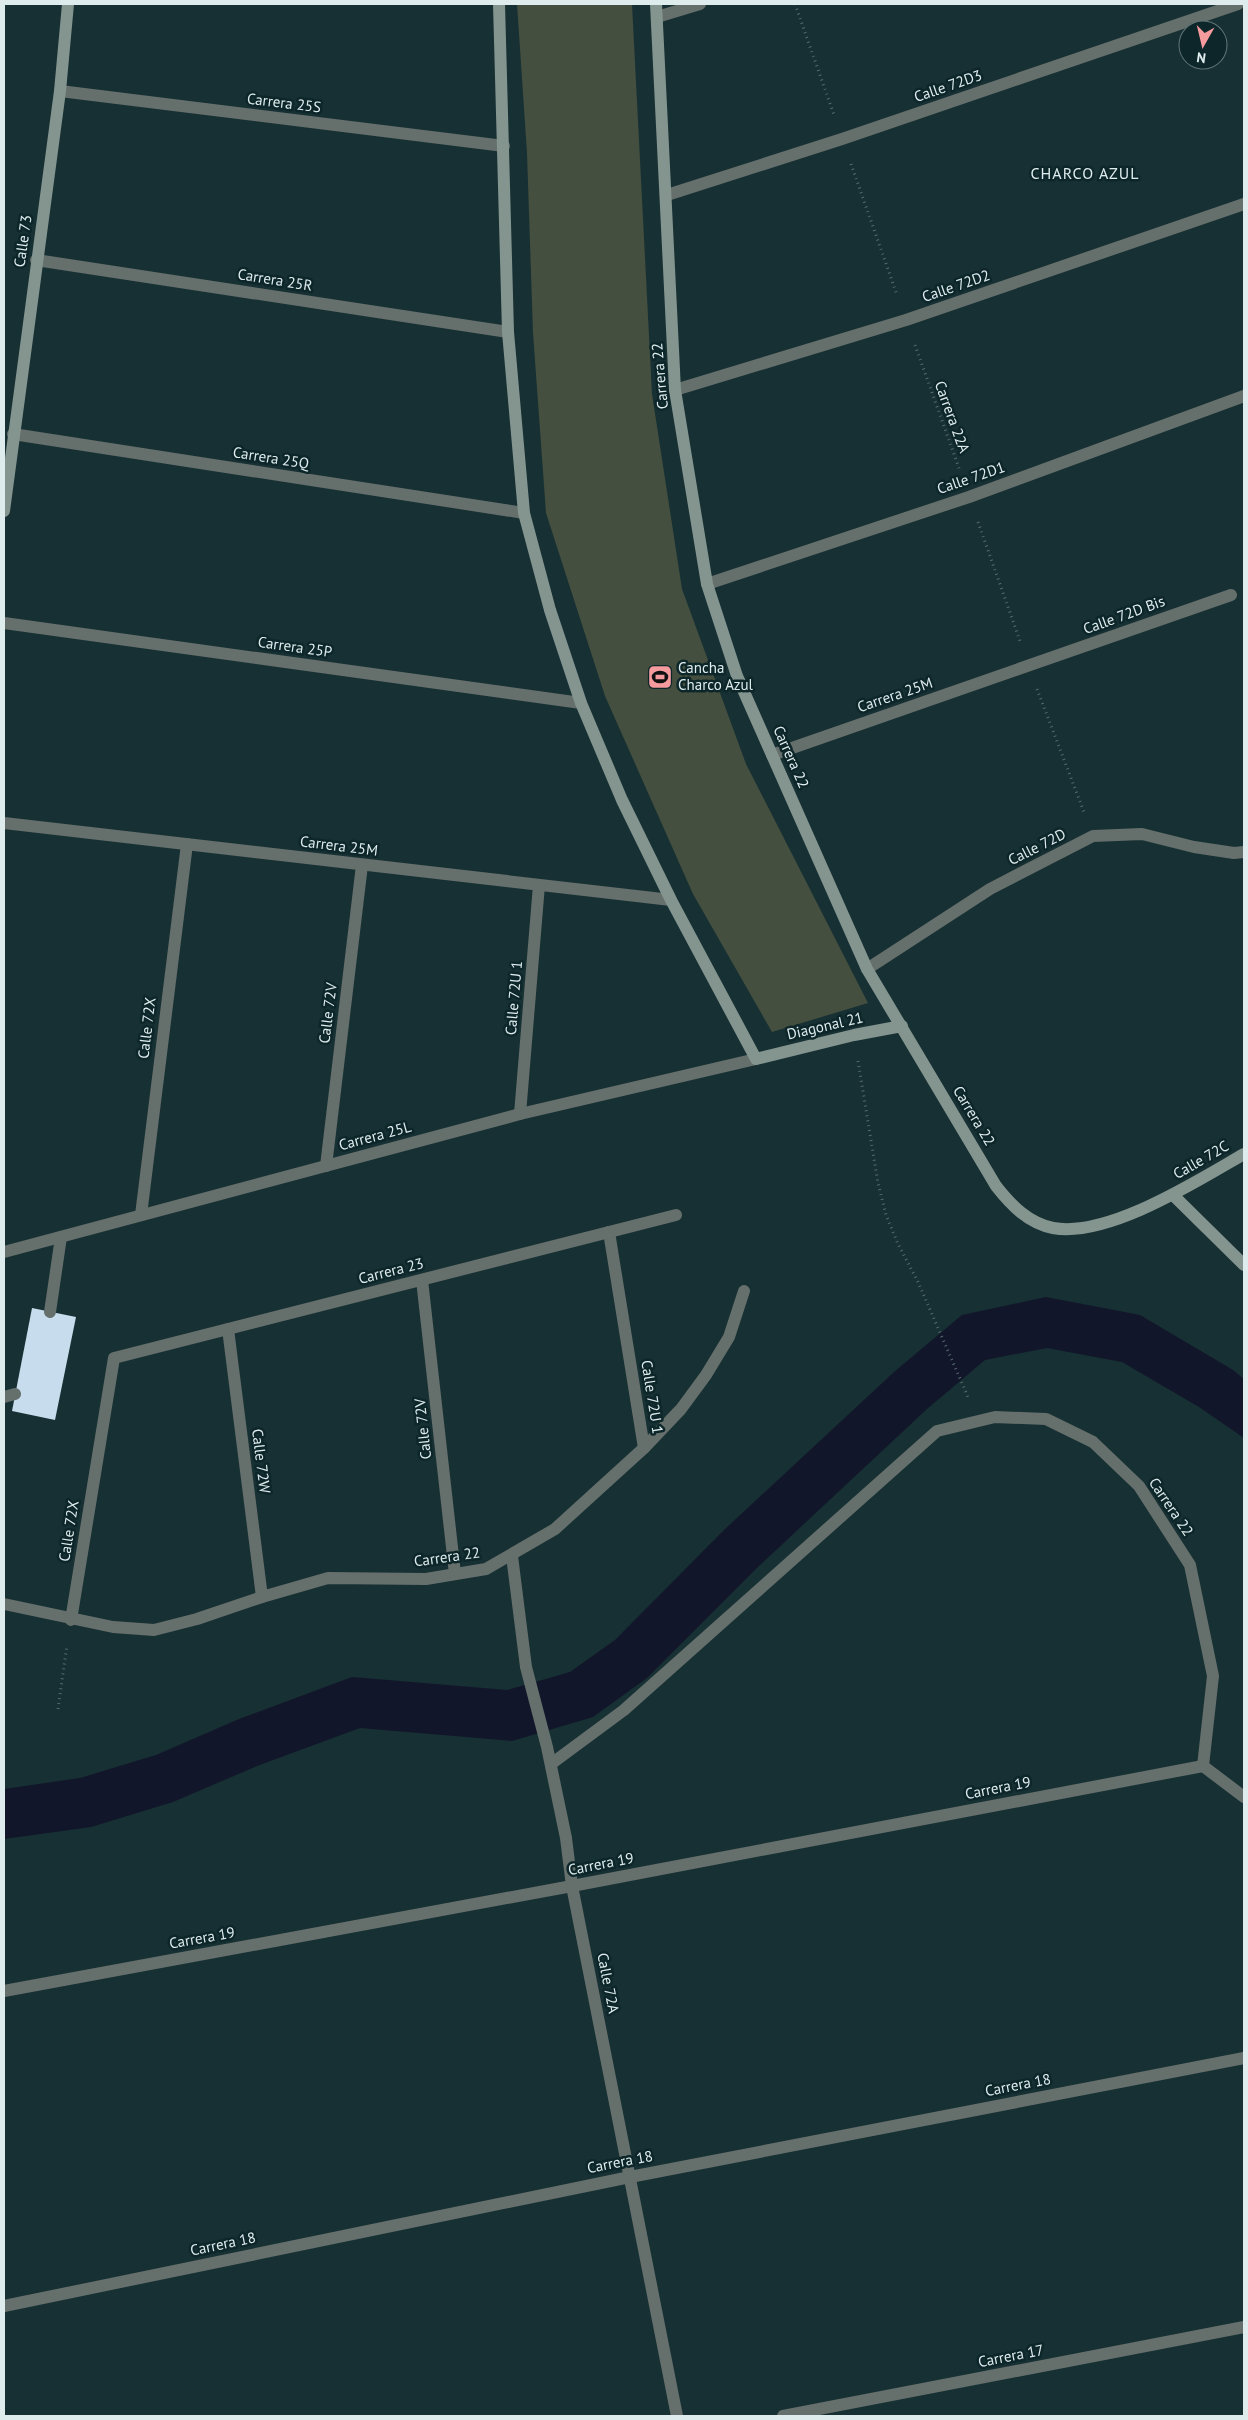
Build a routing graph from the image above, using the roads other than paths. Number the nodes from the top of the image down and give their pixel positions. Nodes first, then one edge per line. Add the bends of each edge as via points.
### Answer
1 (68, 4) edge
2 (499, 4) edge
3 (700, 4) edge
4 (1238, 4) edge
5 (657, 10) edge
6 (60, 91) junction
7 (504, 146) junction
8 (667, 195) junction
9 (1244, 204) edge
10 (36, 260) junction
11 (508, 332) junction
12 (675, 390) junction
13 (1244, 396) edge
14 (13, 434) junction
15 (4, 512) edge
16 (524, 513) junction
17 (707, 584) junction
18 (1231, 595) dead end
19 (4, 623) edge
20 (1029, 666) joint
21 (581, 703) junction
22 (772, 755) junction
23 (4, 822) edge
24 (187, 844) junction
25 (1244, 852) edge
26 (362, 865) junction
27 (539, 885) junction
28 (671, 900) junction
29 (867, 969) junction
30 (902, 1026) junction
31 (756, 1060) junction
32 (520, 1114) junction
33 (1244, 1154) edge
34 (326, 1166) junction
35 (1173, 1195) junction
36 (141, 1215) junction
37 (676, 1215) dead end
38 (609, 1232) junction
39 (61, 1237) junction
40 (4, 1252) edge
41 (1244, 1265) edge
42 (422, 1280) junction
43 (744, 1291) dead end
44 (50, 1312) dead end
45 (228, 1329) junction
46 (114, 1358) joint
47 (644, 1448) junction
48 (512, 1556) junction
49 (456, 1574) junction
50 (262, 1597) junction
51 (4, 1604) edge
52 (71, 1620) junction
53 (551, 1764) junction
54 (1203, 1766) junction
55 (1244, 1797) edge
56 (572, 1886) junction
57 (4, 1991) edge
58 (1244, 2058) edge
59 (630, 2177) junction
60 (4, 2306) edge
61 (1244, 2327) edge
62 (677, 2416) edge
63 (783, 2416) edge

1 - 6 street, Calle 73
2 - 7 street
3 - 5 street
4 - 8 street, Calle 72D3
5 - 8 street, Carrera 22
6 - 7 street, Carrera 25S
6 - 10 street, Calle 73
7 - 11 street
8 - 12 street, Carrera 22
9 - 12 street, Calle 72D2 via 906,320
10 - 11 street, Carrera 25R
10 - 14 street, Calle 73
11 - 16 street
12 - 17 street, Carrera 22
13 - 17 street, Calle 72D1 via 969,497
14 - 15 street, Calle 73
14 - 16 street, Carrera 25Q
16 - 21 street via 550,610
17 - 22 street, Carrera 22 via 737,676
18 - 20 street, Calle 72D Bis
19 - 21 street, Carrera 25P
20 - 22 street, Carrera 25M
21 - 28 street via 622,800
22 - 29 street, Carrera 22
23 - 24 street, Carrera 25M
24 - 26 street, Carrera 25M
24 - 36 street, Calle 72X
25 - 29 street, Calle 72D via 1194,847 1142,834 1093,836 990,889
26 - 27 street, Carrera 25M
26 - 34 street, Calle 72V
27 - 28 street, Carrera 25M
27 - 32 street, Calle 72U 1
28 - 31 street
29 - 30 street, Carrera 22
30 - 31 street, Diagonal 21
30 - 35 street, Carrera 22 via 996,1186 1012,1205 1032,1220 1051,1228 1075,1230 1098,1226
31 - 32 street, Carrera 25L
32 - 34 street, Carrera 25L
33 - 35 street, Calle 72C
34 - 36 street, Carrera 25L
35 - 41 street
36 - 39 street, Carrera 25L
37 - 38 street, Carrera 23
38 - 42 street, Carrera 23
38 - 47 street, Calle 72U 1
39 - 40 street, Carrera 25L
39 - 44 street
42 - 45 street, Carrera 23
42 - 49 street, Calle 72V
43 - 47 street, Carrera 22 via 729,1337 706,1374 681,1409
45 - 46 street, Carrera 23
45 - 50 street, Calle 72W
46 - 52 street, Calle 72X
47 - 48 street, Carrera 22 via 555,1529
48 - 49 street, Carrera 22 via 486,1569
48 - 53 street, Calle 72A via 526,1667
49 - 50 street, Carrera 22 via 426,1579 328,1578
50 - 52 street, Carrera 22 via 154,1630
51 - 52 street, Carrera 22
53 - 54 street, Carrera 22 via 624,1710 937,1431 995,1417 1046,1419 1093,1442 1140,1486 1190,1565 1213,1676
53 - 56 street, Calle 72A
54 - 55 street
54 - 56 street, Carrera 19
56 - 57 street, Carrera 19
56 - 59 street, Calle 72A
58 - 59 street, Carrera 18
59 - 60 street, Carrera 18
59 - 62 street, Calle 72A
61 - 63 street, Carrera 17

